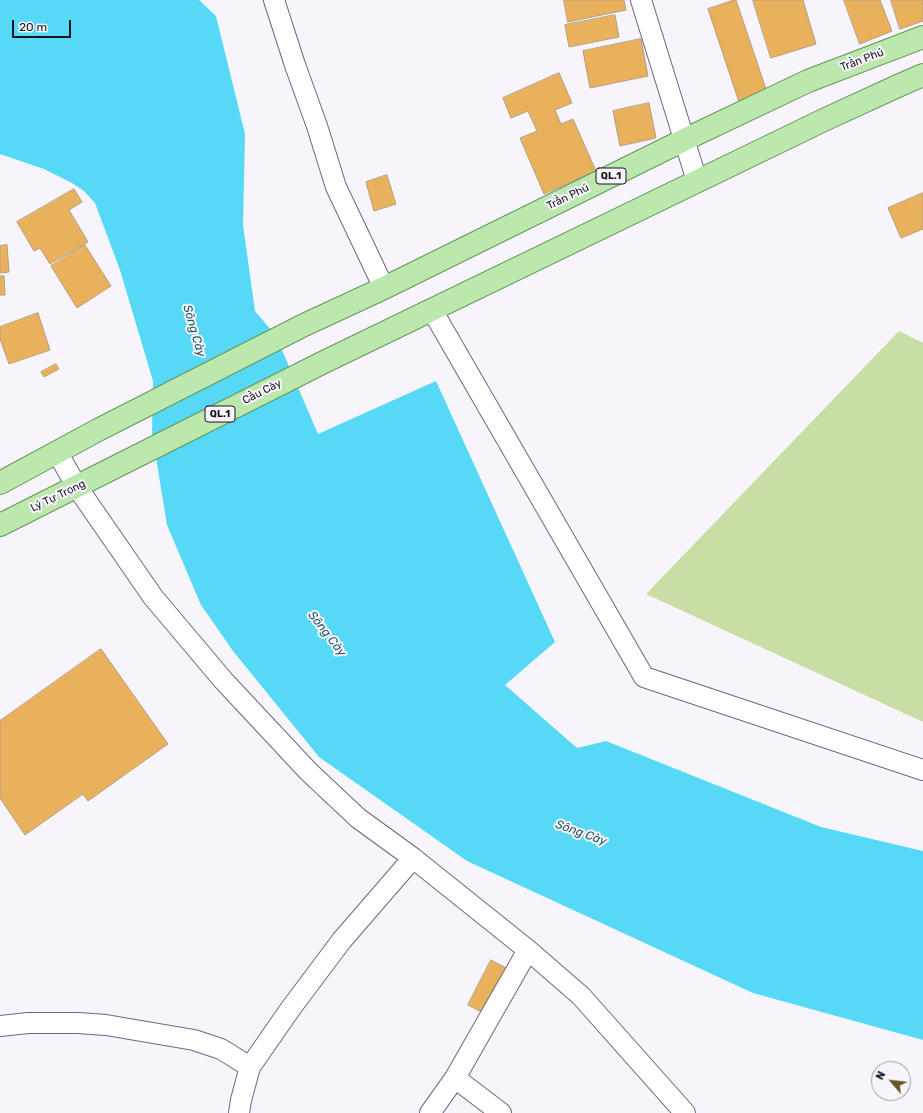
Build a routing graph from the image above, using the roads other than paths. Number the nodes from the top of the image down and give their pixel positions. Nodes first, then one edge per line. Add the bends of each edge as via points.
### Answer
1 (274, 0) edge
2 (641, 0) edge
3 (923, 37) edge
4 (923, 75) edge
5 (684, 140) junction
6 (697, 181) junction
7 (384, 288) junction
8 (432, 310) junction
9 (57, 452) junction
10 (116, 466) joint
11 (0, 483) edge
12 (77, 487) junction
13 (0, 525) edge
14 (923, 770) edge
15 (412, 858) junction
16 (528, 950) junction
17 (0, 1026) edge
18 (250, 1066) junction
19 (454, 1078) junction
20 (674, 1109) edge
21 (239, 1113) edge
22 (430, 1113) edge
23 (501, 1113) edge

1 - 7 street via 336,187
2 - 5 street
3 - 5 main road, Trần Phú / QL.1 via 808,81
4 - 6 main road, QL.1
5 - 6 street
5 - 7 main road, Trần Phú / QL.1
6 - 8 main road, QL.1
7 - 9 main road, Trần Phú / QL.1 via 304,325
8 - 10 main road, Cầu Cày / QL.1
8 - 14 street via 644,676
9 - 11 main road, QL.1
9 - 12 street
10 - 12 main road, Lý Tự Trọng / QL.1
12 - 13 main road, Lý Tự Trọng / QL.1
12 - 15 street via 153,597 223,680 308,771 358,818
15 - 16 street
15 - 18 street via 338,945
16 - 19 street
16 - 20 street via 581,996
17 - 18 street via 78,1023 114,1026 194,1040 221,1049
18 - 21 street
19 - 22 street
19 - 23 street

